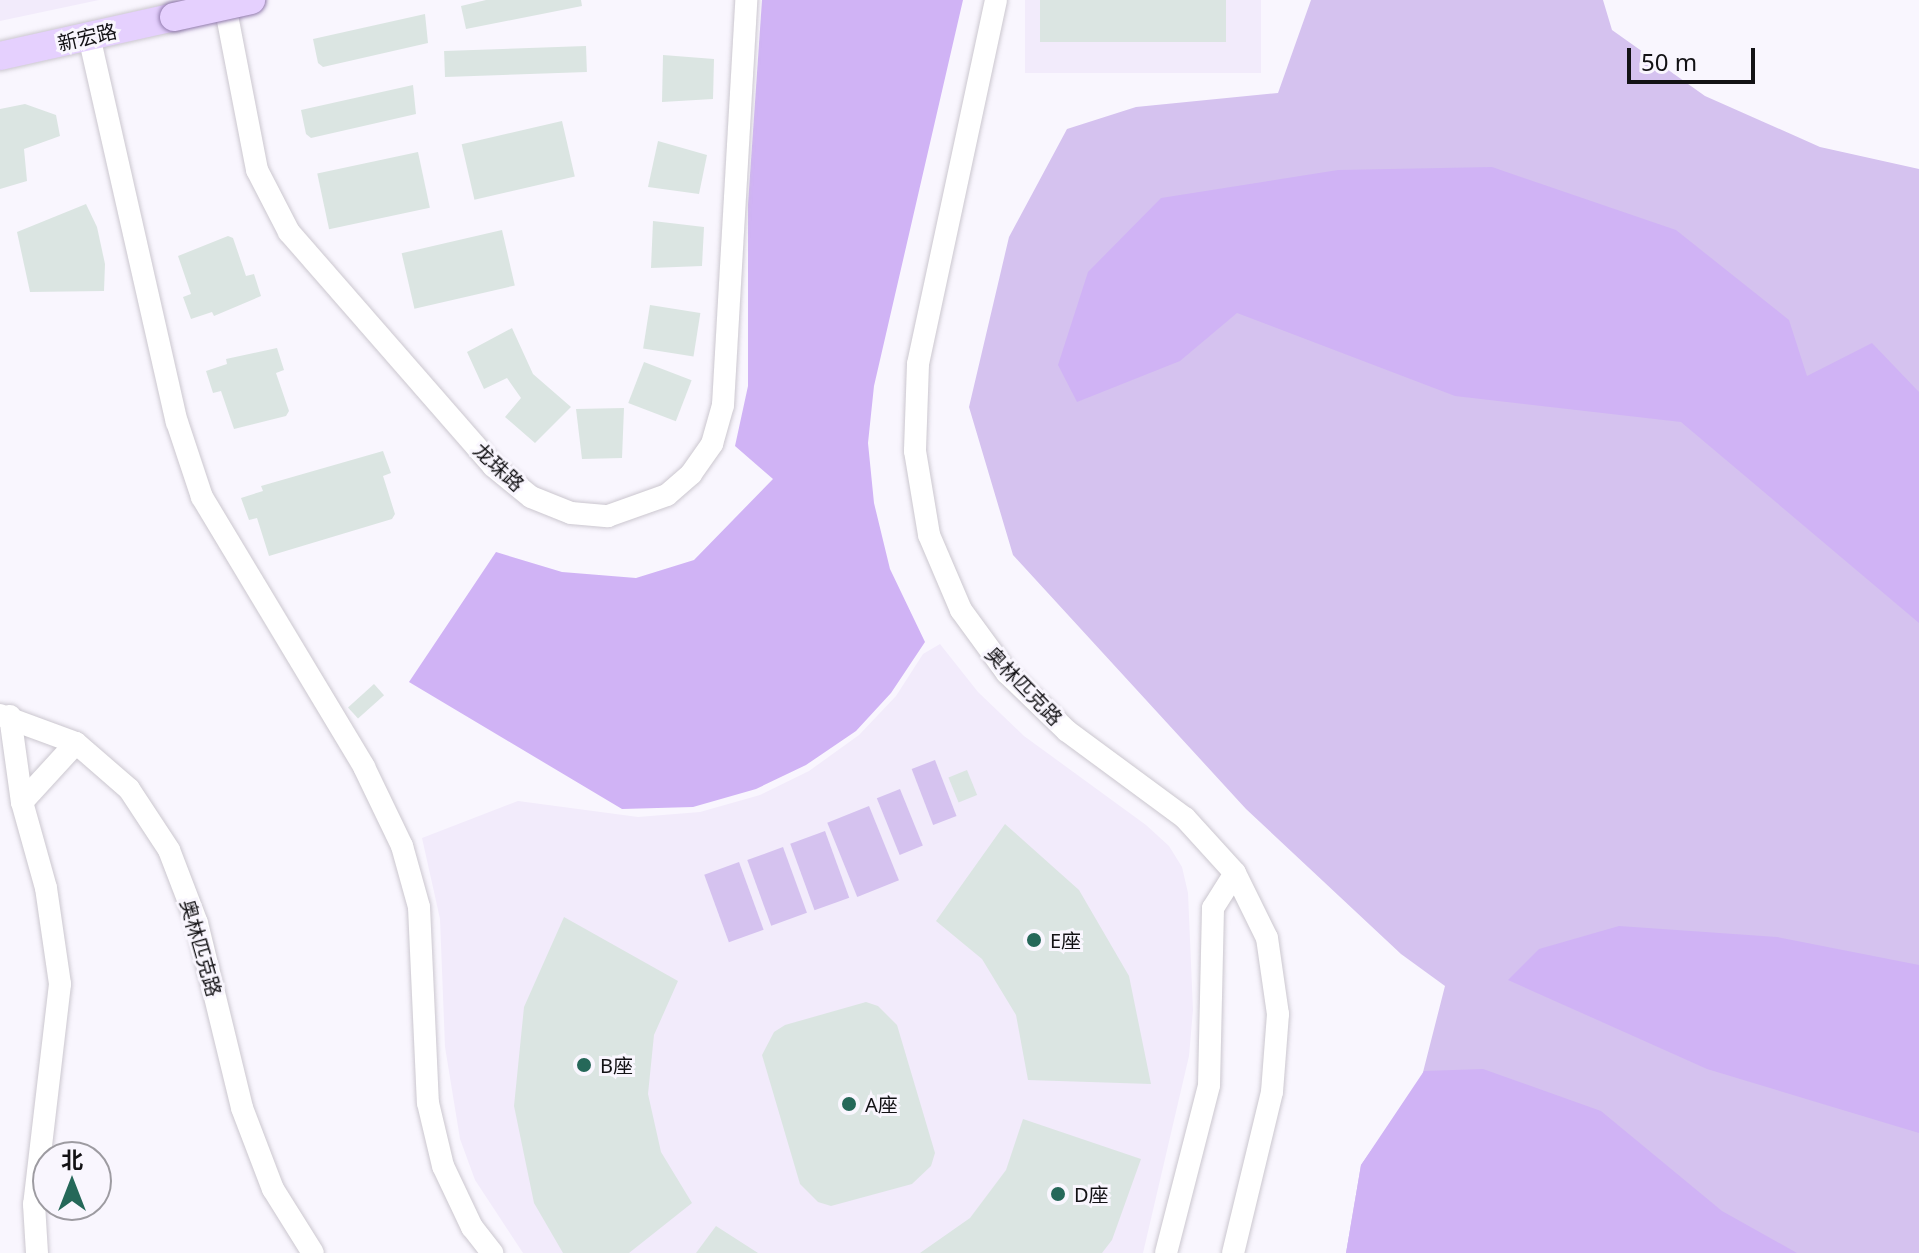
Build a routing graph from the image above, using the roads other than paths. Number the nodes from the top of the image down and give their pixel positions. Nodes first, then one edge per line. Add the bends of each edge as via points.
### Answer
1 (224, 0) edge
2 (251, 0) edge
3 (746, 0) edge
4 (996, 0) edge
5 (89, 36) junction
6 (0, 56) edge
7 (5, 716) edge
8 (76, 743) junction
9 (22, 802) junction
10 (1235, 873) junction
11 (37, 1253) edge
12 (313, 1253) edge
13 (492, 1253) edge
14 (1166, 1253) edge
15 (1233, 1253) edge

1 - 3 street, 龙珠路 via 257,170 289,232 493,466 531,497 571,513 608,516 667,495 691,474 712,444 723,405
2 - 5 main road, 新宏路, bridge
4 - 10 street, 奥林匹克路 via 918,364 915,451 929,535 961,610 1007,673 1067,731 1185,818
5 - 6 main road, 新宏路
5 - 13 street via 177,422 202,497 364,767 402,846 419,907 428,1103 443,1166 472,1227
7 - 8 street, 奥林匹克路
7 - 9 street
8 - 9 street
8 - 12 street, 奥林匹克路 via 129,789 169,850 197,923 242,1108 273,1189
9 - 11 street via 46,888 60,984 34,1204
10 - 14 street via 1213,908 1209,1085
10 - 15 street, 奥林匹克路 via 1267,938 1278,1014 1272,1092

